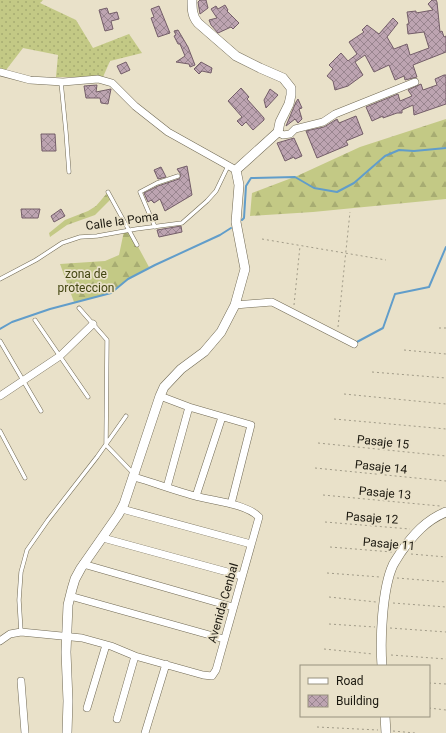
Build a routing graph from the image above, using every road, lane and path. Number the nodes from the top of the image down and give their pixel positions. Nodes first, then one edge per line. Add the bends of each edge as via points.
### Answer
1 (192, 0) edge
2 (0, 72) edge
3 (61, 82) junction
4 (415, 82) dead end
5 (278, 132) junction
6 (232, 168) junction
7 (69, 172) dead end
8 (178, 176) dead end
9 (108, 192) dead end
10 (350, 212) dead end
11 (154, 227) junction
12 (129, 230) junction
13 (262, 239) dead end
14 (137, 245) dead end
15 (300, 246) junction
16 (345, 253) junction
17 (386, 260) dead end
18 (0, 279) edge
19 (235, 305) junction
20 (79, 308) dead end
21 (293, 313) junction
22 (35, 320) dead end
23 (93, 324) junction
24 (439, 328) dead end
25 (446, 328) edge
26 (337, 335) junction
27 (0, 341) edge
28 (354, 344) dead end
29 (404, 350) dead end
30 (446, 354) edge
31 (60, 356) junction
32 (372, 372) dead end
33 (446, 378) edge
34 (23, 380) junction
35 (344, 394) dead end
36 (0, 396) edge
37 (160, 396) junction
38 (88, 397) dead end
39 (446, 404) edge
40 (189, 407) junction
41 (41, 411) dead end
42 (126, 416) dead end
43 (222, 417) junction
44 (334, 420) dead end
45 (446, 429) edge
46 (0, 431) edge
47 (318, 443) dead end
48 (106, 444) junction
49 (446, 456) edge
50 (315, 468) dead end
51 (134, 476) junction
52 (25, 478) dead end
53 (446, 481) edge
54 (167, 487) junction
55 (323, 495) dead end
56 (196, 496) junction
57 (230, 504) junction
58 (446, 506) edge
59 (122, 509) junction
60 (446, 512) edge
61 (325, 522) dead end
62 (419, 529) junction
63 (103, 538) junction
64 (251, 544) junction
65 (330, 547) dead end
66 (401, 553) junction
67 (446, 557) edge
68 (83, 564) junction
69 (242, 576) junction
70 (70, 596) junction
71 (233, 607) junction
72 (21, 632) junction
73 (67, 636) junction
74 (224, 639) junction
75 (0, 640) edge
76 (106, 645) junction
77 (135, 656) junction
78 (166, 664) junction
79 (382, 665) edge
80 (21, 681) dead end
81 (430, 682) edge
82 (446, 684) edge
83 (87, 708) dead end
84 (430, 708) edge
85 (446, 710) edge
86 (385, 717) edge
87 (117, 719) dead end
88 (317, 727) dead end
89 (386, 732) edge
90 (24, 733) edge
91 (66, 733) edge
92 (145, 733) edge
93 (415, 733) edge

1 - 5 street via 192,12 198,23 236,56 283,78 290,85 290,104 280,122
2 - 3 street via 30,80
3 - 6 street via 98,79 112,83 135,106 168,132
3 - 7 lane
4 - 5 street via 335,114 323,122 295,130 290,134 283,135
5 - 6 street
6 - 11 lane, Calle la Poma via 207,201 182,223
6 - 19 street via 239,185 236,222 245,269
8 - 11 lane via 140,192
9 - 12 lane
10 - 16 path
11 - 12 lane, Calle la Poma
12 - 14 lane
12 - 18 lane, Calle la Poma via 80,237 62,243
13 - 15 path
15 - 16 path
15 - 21 path
16 - 17 path
16 - 26 path
19 - 21 street via 272,302
19 - 37 street via 221,332 204,352 164,387
20 - 23 lane
21 - 26 street
22 - 31 lane
23 - 31 street
23 - 48 lane via 107,340
24 - 25 path
26 - 28 street
27 - 34 lane
29 - 30 path
31 - 34 street
31 - 38 lane
32 - 33 path
34 - 36 street
34 - 41 lane
35 - 39 path
37 - 40 street
37 - 51 street
40 - 43 street
40 - 54 street
42 - 48 lane
43 - 56 street
43 - 57 street via 251,425
44 - 45 path
46 - 52 lane
47 - 49 path, Pasaje 15
48 - 51 lane
48 - 72 lane via 27,550 21,572
50 - 53 path, Pasaje 14
51 - 54 street, Avenida Cenbal
51 - 59 street
54 - 56 street, Avenida Cenbal
55 - 58 path, Pasaje 13
56 - 57 street, Avenida Cenbal
57 - 64 street, Avenida Cenbal via 254,512 258,517
59 - 63 street
59 - 64 street
60 - 62 street
61 - 62 path, Pasaje 12
62 - 66 street
63 - 68 street
63 - 69 street
64 - 69 street, Avenida Cenbal
65 - 66 path, Pasaje 11
66 - 67 path, Pasaje 11
66 - 79 street via 393,564 389,577 382,627
68 - 70 street
68 - 71 street
69 - 71 street, Avenida Cenbal
70 - 73 street
70 - 74 street
71 - 74 street, Avenida Cenbal
72 - 73 street, Avenida Cenbal
72 - 75 street via 10,634
73 - 76 street, Avenida Cenbal
73 - 91 street
74 - 78 street, Avenida Cenbal via 212,676
76 - 77 street, Avenida Cenbal
76 - 83 street
77 - 78 street, Avenida Cenbal
77 - 87 street
78 - 92 street
80 - 90 street
81 - 82 path
84 - 85 path
86 - 89 street
88 - 89 path
89 - 93 path

